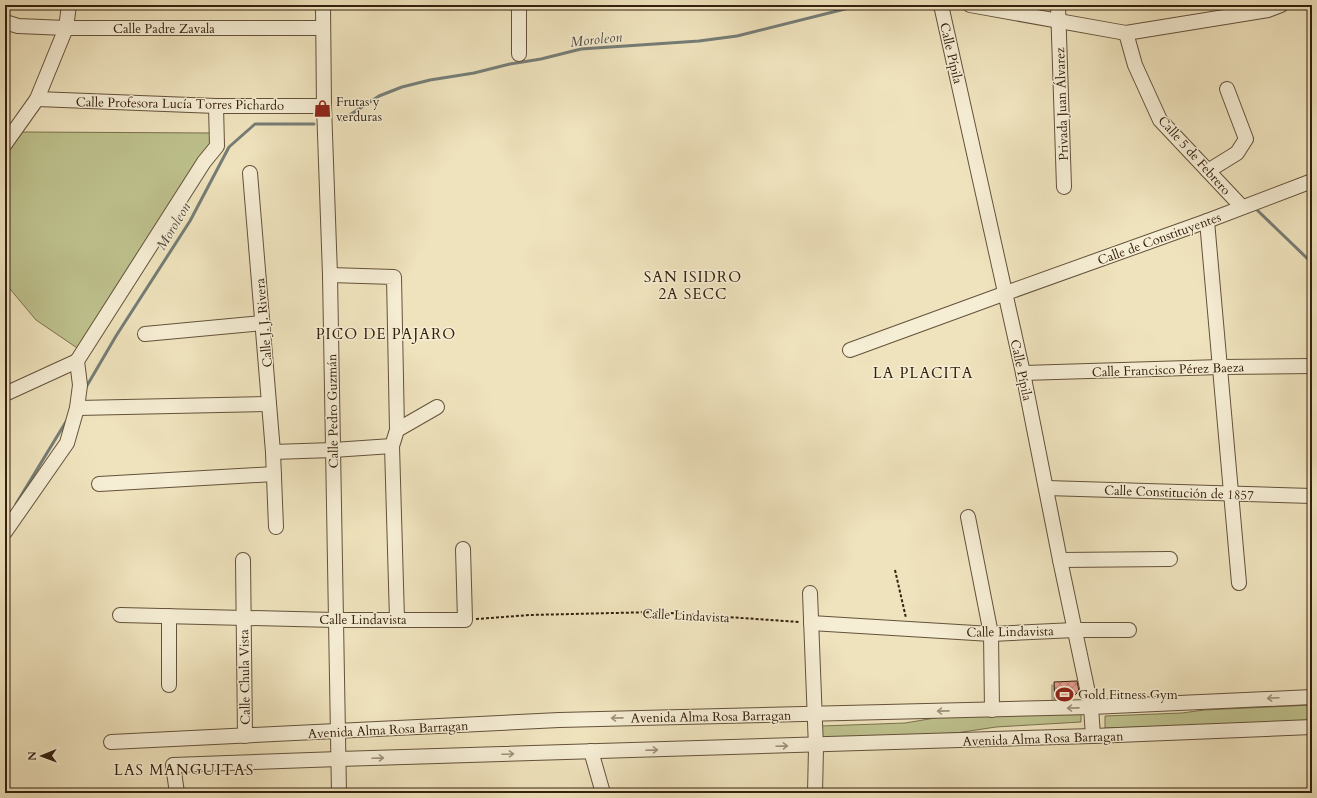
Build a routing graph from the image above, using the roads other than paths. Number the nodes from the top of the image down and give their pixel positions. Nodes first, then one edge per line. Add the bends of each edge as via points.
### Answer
1 (69, 5) edge
2 (323, 5) edge
3 (518, 5) edge
4 (941, 5) edge
5 (970, 5) edge
6 (1058, 5) edge
7 (1281, 5) edge
8 (1058, 21) junction
9 (5, 22) edge
10 (66, 28) junction
11 (323, 28) junction
12 (1126, 33) junction
13 (519, 54) dead end
14 (1227, 89) dead end
15 (37, 99) junction
16 (216, 106) junction
17 (324, 106) junction
18 (5, 144) edge
19 (1208, 171) junction
20 (250, 172) dead end
21 (1312, 181) edge
22 (1064, 187) dead end
23 (1242, 207) junction
24 (1207, 221) junction
25 (330, 275) junction
26 (1006, 293) junction
27 (263, 323) junction
28 (145, 334) dead end
29 (850, 350) dead end
30 (77, 361) junction
31 (1312, 366) edge
32 (1221, 367) junction
33 (1023, 373) junction
34 (7, 389) edge
35 (269, 404) junction
36 (437, 407) dead end
37 (77, 408) junction
38 (397, 430) junction
39 (392, 446) junction
40 (333, 450) junction
41 (273, 452) junction
42 (274, 474) junction
43 (99, 484) dead end
44 (1046, 488) junction
45 (1232, 493) junction
46 (1312, 496) edge
47 (968, 518) dead end
48 (276, 526) dead end
49 (5, 532) edge
50 (463, 549) dead end
51 (1170, 559) dead end
52 (243, 560) dead end
53 (1060, 560) junction
54 (1239, 583) dead end
55 (810, 593) dead end
56 (120, 615) dead end
57 (169, 616) junction
58 (244, 618) junction
59 (398, 619) junction
60 (335, 620) junction
61 (811, 623) junction
62 (1075, 630) junction
63 (1129, 630) dead end
64 (991, 634) junction
65 (169, 685) dead end
66 (1312, 696) edge
67 (1091, 707) junction
68 (992, 710) junction
69 (815, 714) junction
70 (1312, 727) edge
71 (338, 731) junction
72 (245, 736) junction
73 (1093, 736) junction
74 (111, 742) dead end
75 (816, 745) junction
76 (591, 751) junction
77 (339, 759) junction
78 (177, 793) edge
79 (339, 793) edge
80 (603, 793) edge
81 (815, 793) edge

1 - 10 street
2 - 11 street, Calle Pedro Guzmán
3 - 13 street
4 - 26 street, Calle Pípila
5 - 8 street
6 - 8 street, Privada Juan Álvarez
7 - 12 street via 1268,10
8 - 12 street
8 - 22 street, Privada Juan Álvarez
9 - 10 street, Calle Padre Zavala via 18,26
10 - 11 street, Calle Padre Zavala
10 - 15 street
11 - 17 street, Calle Pedro Guzmán
12 - 19 street, Calle 5 de Febrero via 1135,65 1160,120
14 - 19 street via 1246,139 1237,153
15 - 16 street, Calle Profesora Lucía Torres Pichardo
15 - 18 street
16 - 17 street, Calle Profesora Lucía Torres Pichardo
16 - 30 street via 217,146 204,162
17 - 25 street, Calle Pedro Guzmán
19 - 23 street, Calle 5 de Febrero
20 - 27 street, Calle J. J. Rivera
21 - 23 street, Calle de Constituyentes
23 - 24 street, Calle de Constituyentes
24 - 26 street, Calle de Constituyentes
24 - 32 street
25 - 38 street via 394,277
25 - 40 street, Calle Pedro Guzmán
26 - 29 street, Calle de Constituyentes
26 - 33 street, Calle Pípila
27 - 28 street
27 - 35 street, Calle J. J. Rivera
30 - 34 street
30 - 37 street via 80,385
31 - 32 street, Calle Francisco Pérez Baeza
32 - 33 street, Calle Francisco Pérez Baeza
32 - 45 street
33 - 44 street, Calle Pípila
35 - 37 street
35 - 41 street, Calle J. J. Rivera
36 - 38 street
37 - 49 street via 67,444
38 - 39 street
39 - 40 street
39 - 59 street
40 - 41 street
40 - 60 street, Calle Pedro Guzmán
41 - 42 street, Calle J. J. Rivera
42 - 43 street
42 - 48 street, Calle J. J. Rivera
44 - 45 street, Calle Constitución de 1857
44 - 53 street, Calle Pípila
45 - 46 street, Calle Constitución de 1857
45 - 54 street
47 - 64 street
50 - 59 street, Calle Lindavista via 464,620
51 - 53 street
52 - 58 street, Calle Chula Vista
53 - 62 street, Calle Pípila
55 - 61 street
56 - 57 street, Calle Lindavista
57 - 58 street, Calle Lindavista
57 - 65 street
58 - 60 street, Calle Lindavista
58 - 72 street, Calle Chula Vista
59 - 60 street, Calle Lindavista
60 - 71 street, Calle Pedro Guzmán
61 - 64 street, Calle Lindavista
61 - 69 street
62 - 63 street, Calle Lindavista
62 - 64 street, Calle Lindavista
62 - 67 street, Calle Pípila
64 - 68 street
66 -> 67 street, Avenida Alma Rosa Barragan
67 -> 68 street, Avenida Alma Rosa Barragan
67 - 73 street, Calle Pípila
68 -> 69 street, Avenida Alma Rosa Barragan
69 -> 71 street, Avenida Alma Rosa Barragan via 559,720
69 - 75 street
70 - 73 street, Avenida Alma Rosa Barragan
71 - 72 street, Avenida Alma Rosa Barragan
71 - 77 street, Calle Pedro Guzmán
72 - 74 street, Avenida Alma Rosa Barragan
73 - 75 street, Avenida Alma Rosa Barragan
76 -> 75 street, Avenida Alma Rosa Barragan
75 - 81 street
77 -> 76 street, Avenida Alma Rosa Barragan
76 - 80 street
77 - 78 street, Avenida Alma Rosa Barragan via 173,765
77 - 79 street, Calle Pedro Guzmán

